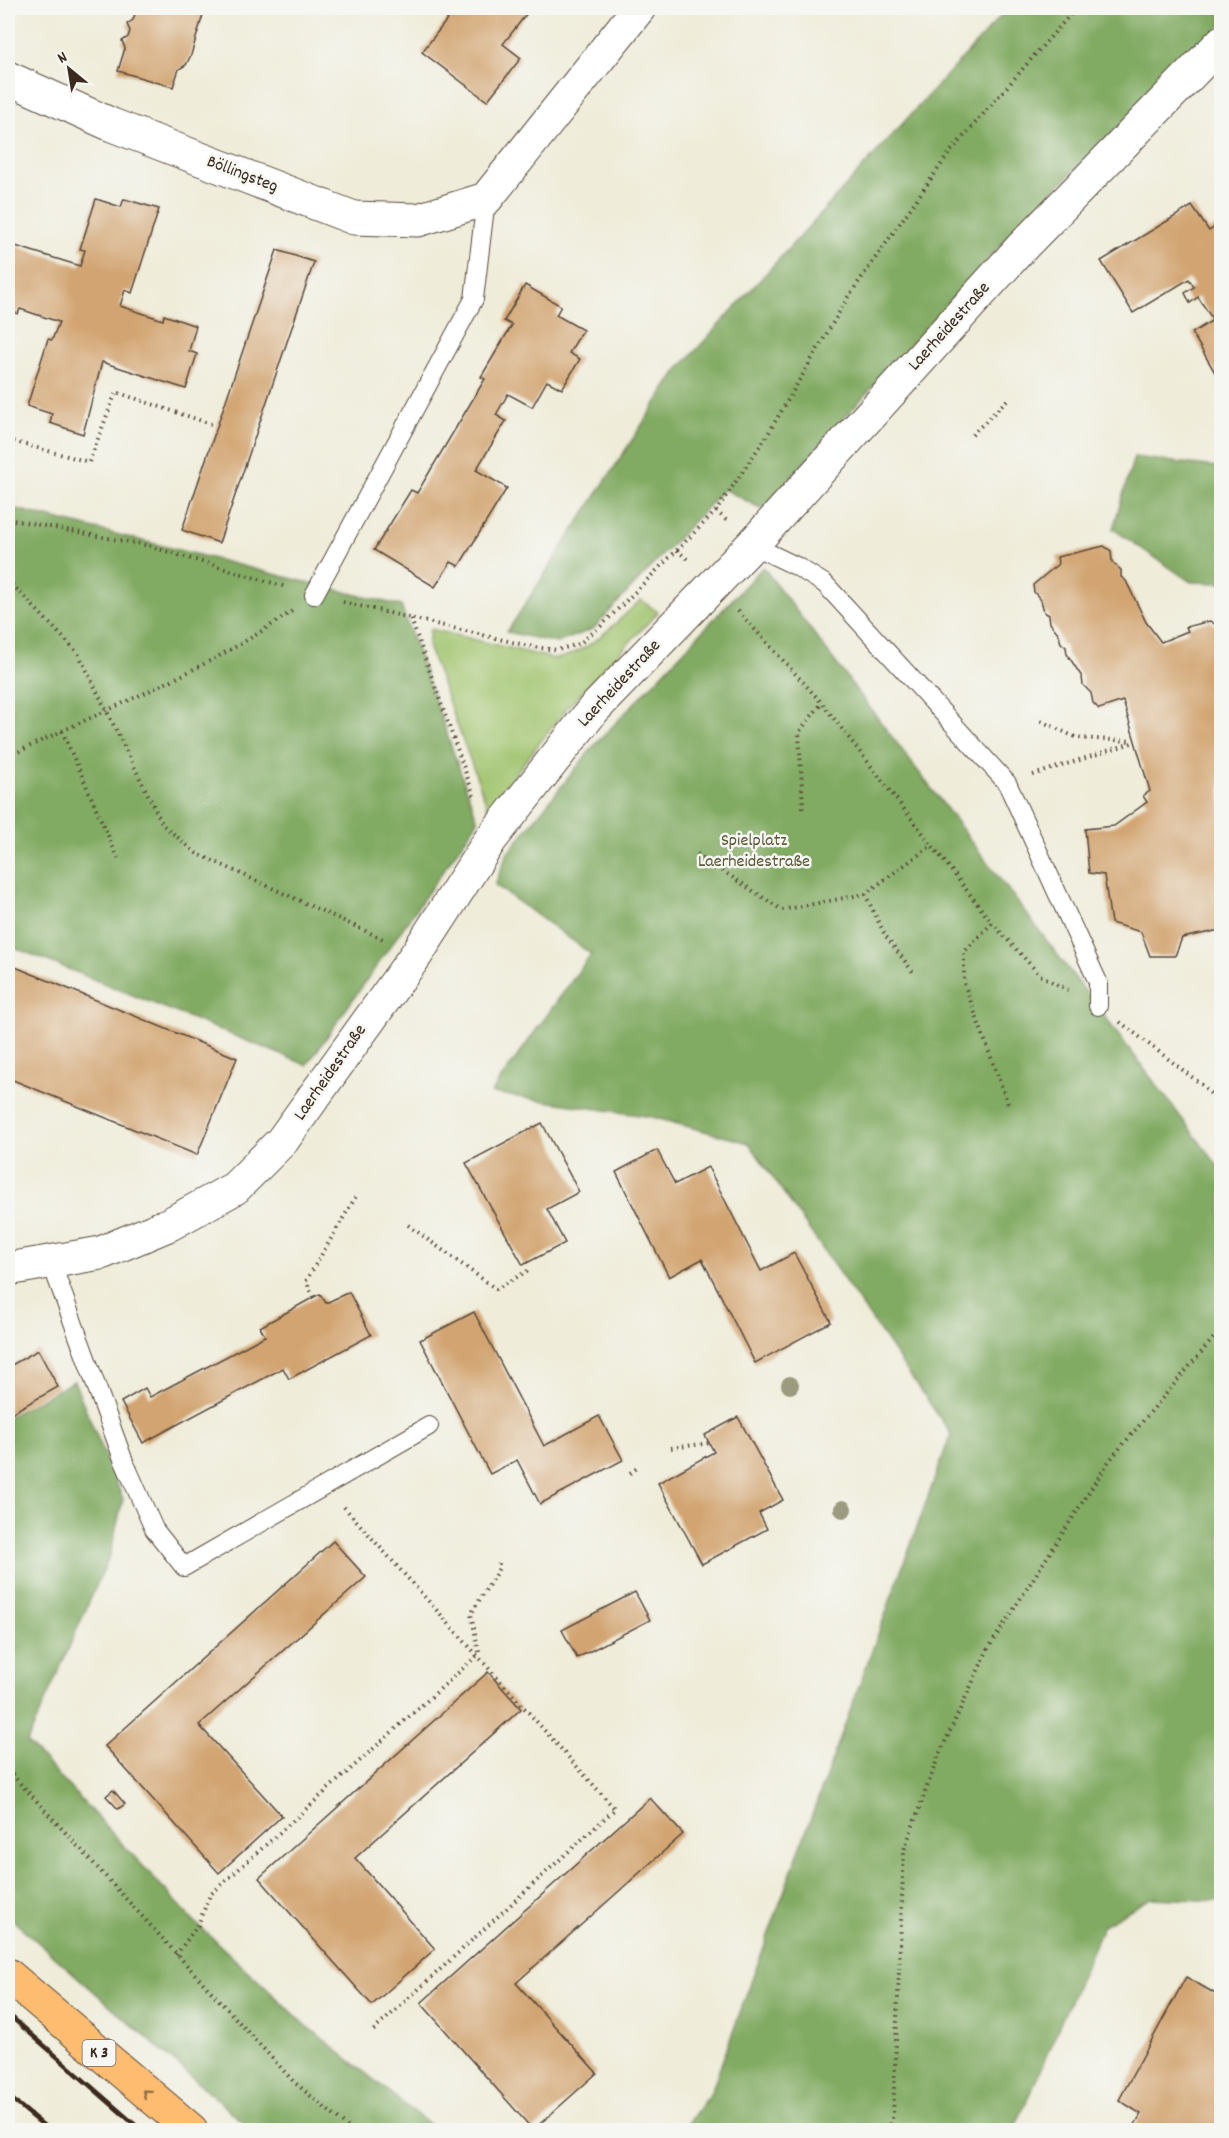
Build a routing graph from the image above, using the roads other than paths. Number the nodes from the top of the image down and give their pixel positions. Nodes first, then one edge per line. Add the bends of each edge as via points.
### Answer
1 (639, 8) edge
2 (1221, 42) edge
3 (8, 78) edge
4 (486, 199) junction
5 (752, 545) junction
6 (314, 595) road end
7 (1098, 1006) dead end
8 (51, 1262) junction
9 (8, 1269) edge
10 (429, 1426) dead end
11 (8, 1975) edge
12 (190, 2130) edge

1 - 4 street
2 - 5 street, Laerheidestraße via 1021,248
3 - 4 street, Böllingsteg via 112,125 354,218 418,220
4 - 6 lane via 474,299
5 - 7 lane via 825,584 1007,783 1098,982
5 - 8 street, Laerheidestraße via 593,710 491,839 416,955 282,1141 235,1188 170,1224 101,1253
8 - 9 street, Laerheidestraße
8 - 10 lane via 132,1479 154,1529 184,1567
12 -> 11 highway, K 3

